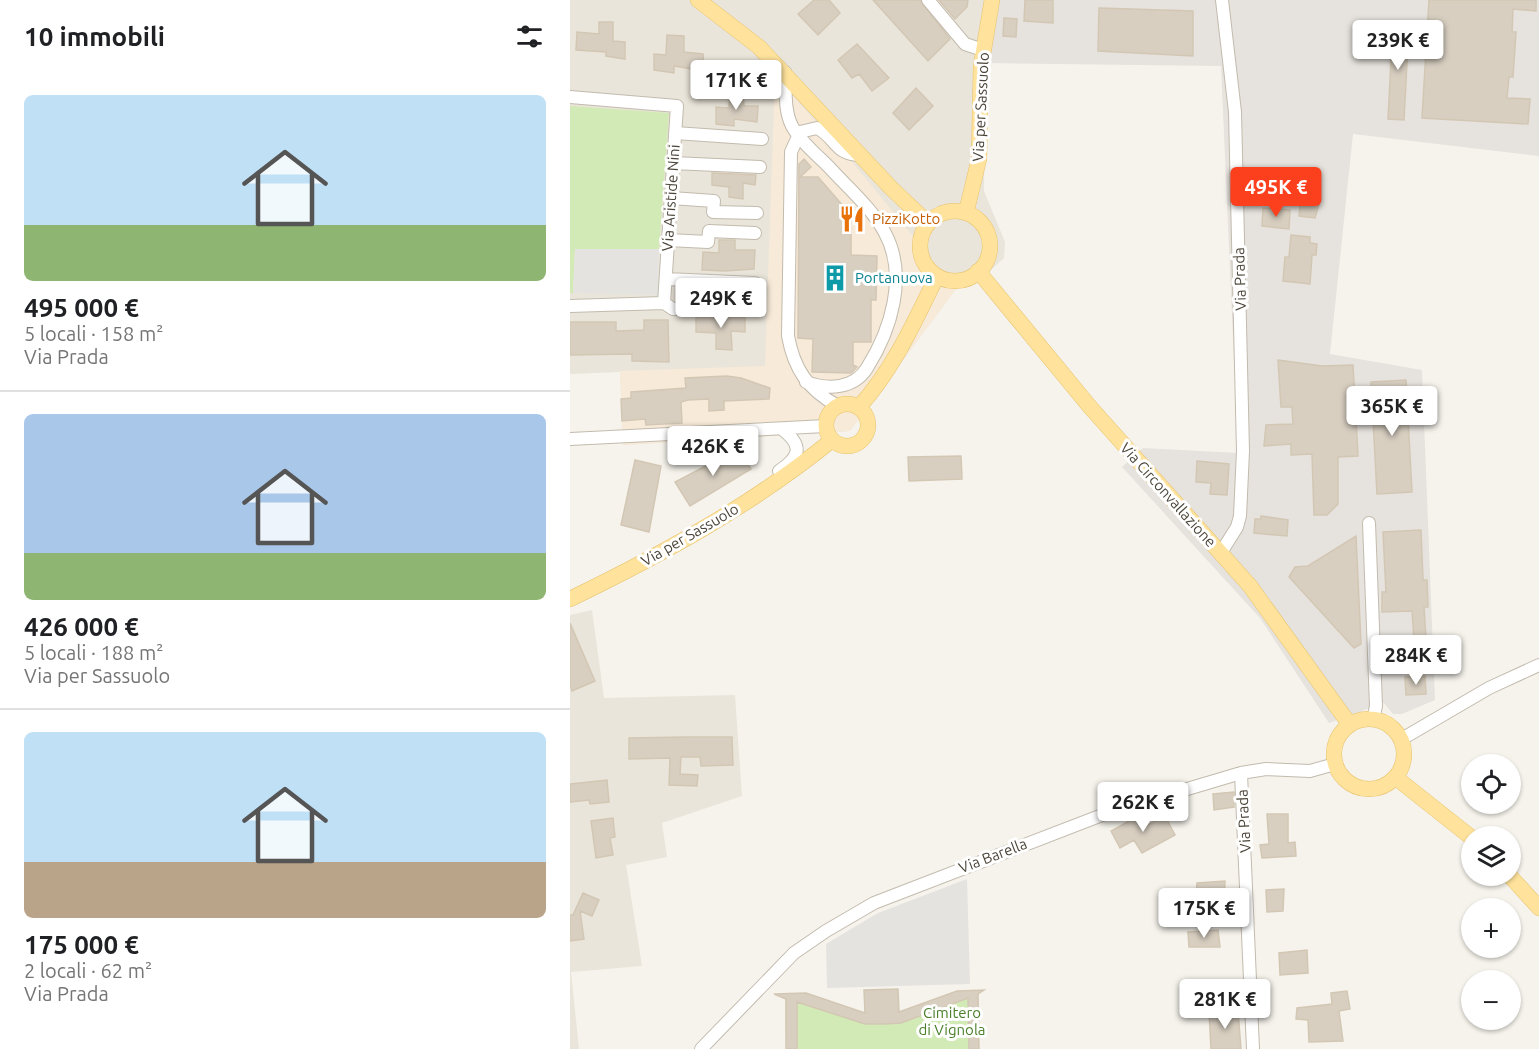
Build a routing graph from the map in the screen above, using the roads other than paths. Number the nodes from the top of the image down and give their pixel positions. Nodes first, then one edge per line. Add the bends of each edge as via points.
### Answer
1 (698, 0) edge
2 (928, 0) edge
3 (992, 0) edge
4 (1222, 0) edge
5 (983, 50) junction
6 (785, 72) junction
7 (570, 97) edge
8 (675, 134) junction
9 (798, 135) junction
10 (762, 138) dead end
11 (861, 155) junction
12 (673, 163) junction
13 (760, 167) dead end
14 (671, 198) junction
15 (757, 213) dead end
16 (966, 213) junction
17 (928, 223) junction
18 (755, 233) dead end
19 (668, 240) junction
20 (978, 271) junction
21 (937, 276) junction
22 (666, 279) junction
23 (755, 283) dead end
24 (664, 303) junction
25 (570, 306) edge
26 (751, 309) dead end
27 (881, 344) junction
28 (885, 374) junction
29 (806, 382) junction
30 (838, 406) junction
31 (859, 407) junction
32 (782, 429) junction
33 (829, 433) junction
34 (570, 439) edge
35 (759, 495) junction
36 (1369, 523) dead end
37 (1220, 554) junction
38 (570, 599) edge
39 (1539, 665) edge
40 (1373, 720) junction
41 (1350, 725) junction
42 (1400, 740) junction
43 (1335, 764) junction
44 (1241, 773) junction
45 (1395, 777) junction
46 (1461, 829) edge
47 (1519, 886) edge
48 (1539, 908) edge
49 (701, 1049) edge
50 (1253, 1049) edge

1 - 6 main road via 759,46
2 - 5 street via 965,44
3 - 5 main road, Via per Sassuolo
4 - 37 street, Via Prada via 1235,112 1243,451 1240,516
5 - 16 main road, Via per Sassuolo via 979,159
6 - 9 street via 788,117
6 - 11 main road
7 - 8 street, Via Aristide Nini via 677,106
8 - 10 street
8 - 12 street, Via Aristide Nini
9 - 11 street via 817,128 841,151
9 - 27 street via 868,209 892,247 896,289
9 - 29 street via 790,152 787,325 790,349
11 - 17 main road
12 - 13 street
12 - 14 street, Via Aristide Nini
14 - 15 street via 714,201 713,212
14 - 19 street, Via Aristide Nini
16 - 17 main road via 942,213
16 - 20 main road via 987,234 988,254
17 - 21 main road via 920,251 923,261
18 - 19 street via 709,231 708,242
19 - 22 street, Via Aristide Nini
20 - 21 main road via 954,280
20 - 37 main road, Via Circonvallazione via 1090,407
21 - 28 main road
22 - 23 street
22 - 24 street, Via Aristide Nini
24 - 25 street
24 - 26 street via 673,309
27 - 28 street
27 - 29 street via 863,375 852,383 821,386
28 - 31 main road
29 - 30 street
30 - 31 main road
30 - 33 main road via 829,414
31 - 33 main road via 868,422 864,439 848,446
32 - 33 street
32 - 34 street
32 - 35 street via 795,439 796,453 788,465 765,481
33 - 35 main road, Via per Sassuolo
35 - 38 main road, Via per Sassuolo
36 - 40 street via 1376,706
37 - 41 main road, Via Circonvallazione via 1264,603
39 - 42 street via 1489,688
40 - 41 main road
40 - 42 main road via 1389,726
41 - 43 main road via 1335,746
42 - 45 main road via 1404,755
43 - 44 street, Via Barella via 1310,771 1266,769
43 - 45 main road via 1347,782 1366,789 1377,788
44 - 49 street, Via Barella via 1110,812 873,903 794,953
44 - 50 street, Via Prada
45 - 46 main road
47 - 48 main road

